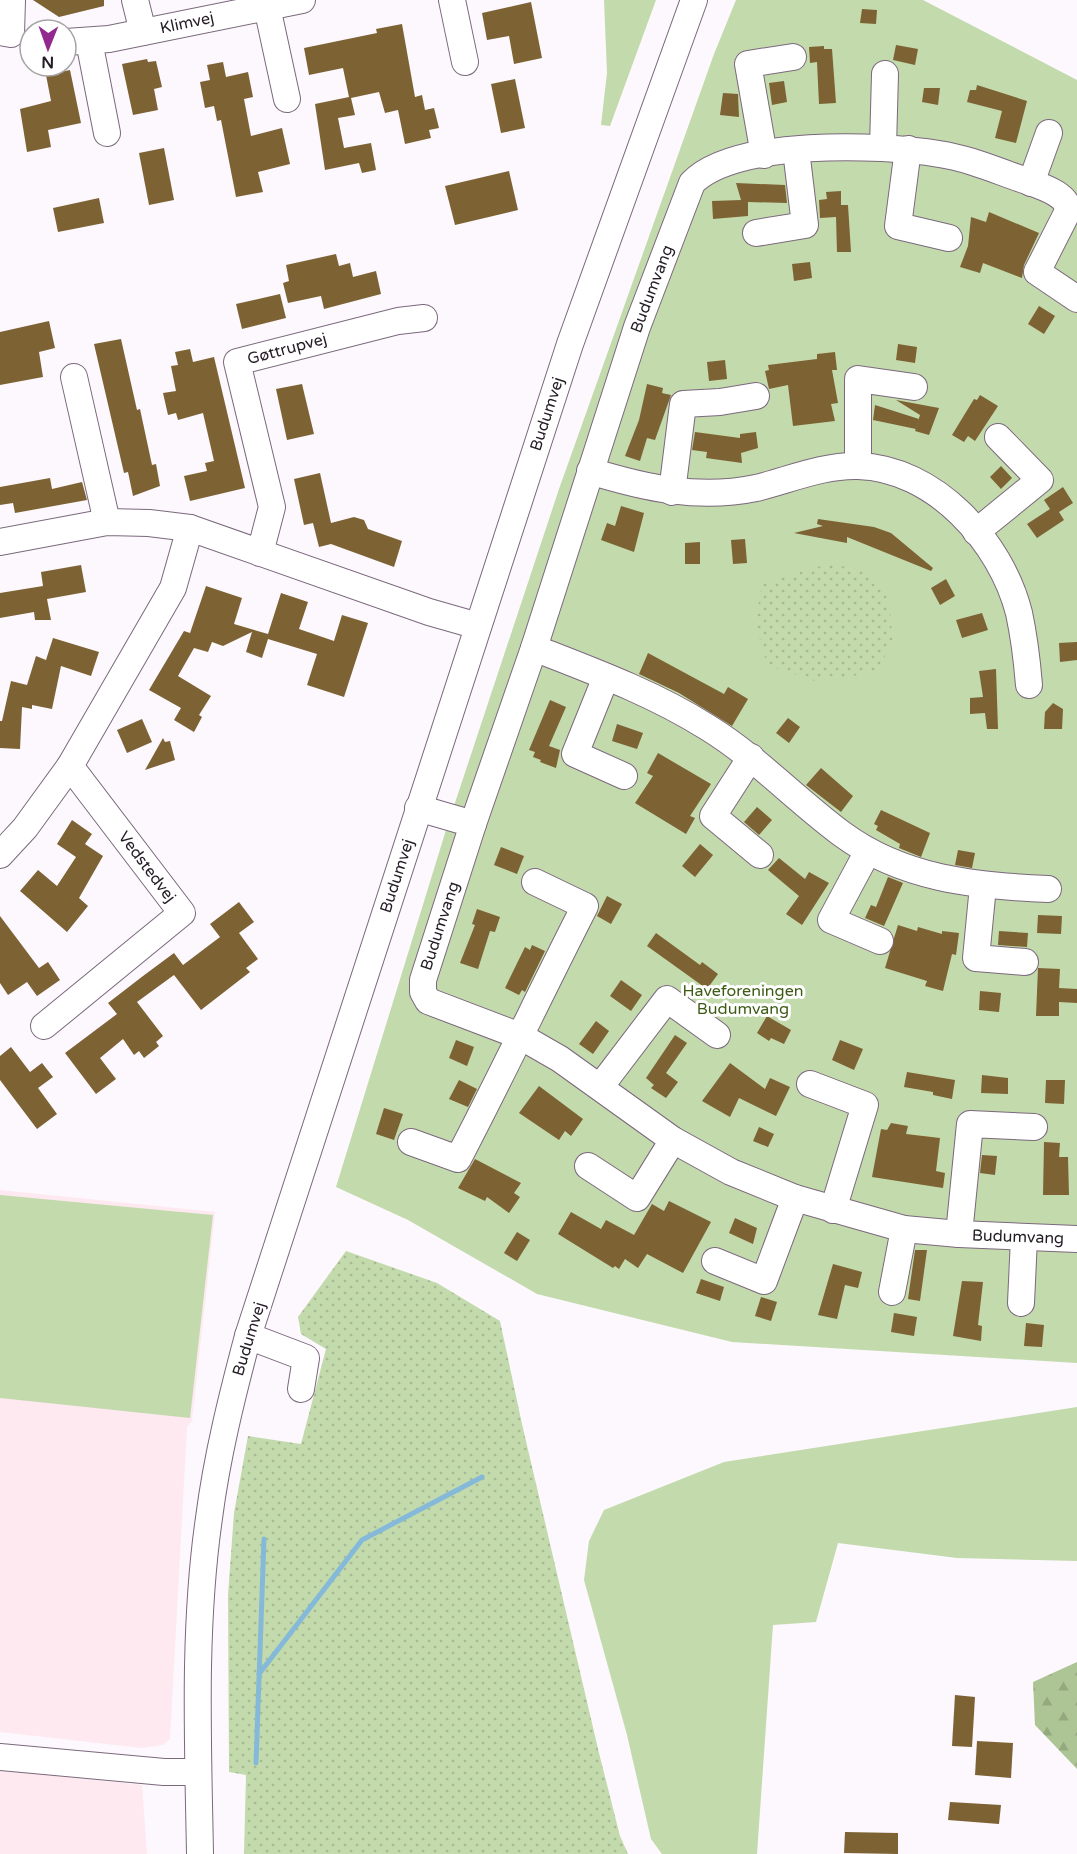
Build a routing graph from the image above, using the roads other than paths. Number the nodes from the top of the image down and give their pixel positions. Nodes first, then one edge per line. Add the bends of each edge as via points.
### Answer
1 (12, 0) edge
2 (135, 0) edge
3 (302, 0) edge
4 (452, 0) edge
5 (694, 0) edge
6 (267, 7) junction
7 (143, 32) junction
8 (14, 35) edge
9 (78, 41) edge
10 (793, 57) dead end
11 (465, 62) dead end
12 (885, 74) dead end
13 (287, 99) dead end
14 (107, 133) dead end
15 (1049, 133) dead end
16 (883, 147) junction
17 (796, 150) junction
18 (908, 150) junction
19 (764, 155) junction
20 (1031, 183) junction
21 (756, 233) dead end
22 (949, 238) dead end
23 (1077, 299) edge
24 (424, 318) dead end
25 (74, 377) dead end
26 (914, 387) dead end
27 (756, 396) dead end
28 (999, 437) dead end
29 (858, 466) junction
30 (590, 471) junction
31 (672, 492) junction
32 (107, 522) junction
33 (190, 528) junction
34 (976, 532) junction
35 (0, 542) edge
36 (260, 553) junction
37 (478, 626) junction
38 (534, 648) junction
39 (606, 677) junction
40 (1029, 685) dead end
41 (751, 757) junction
42 (70, 766) junction
43 (624, 776) dead end
44 (418, 808) junction
45 (473, 824) junction
46 (868, 851) junction
47 (0, 855) edge
48 (760, 855) dead end
49 (535, 882) dead end
50 (983, 886) junction
51 (1048, 889) dead end
52 (880, 941) dead end
53 (1025, 962) dead end
54 (44, 1026) dead end
55 (717, 1035) dead end
56 (520, 1036) junction
57 (810, 1084) dead end
58 (600, 1087) junction
59 (1034, 1127) dead end
60 (673, 1140) junction
61 (411, 1143) dead end
62 (588, 1166) dead end
63 (795, 1198) junction
64 (833, 1210) junction
65 (904, 1228) junction
66 (958, 1234) junction
67 (1024, 1238) junction
68 (1077, 1239) edge
69 (716, 1261) dead end
70 (892, 1292) dead end
71 (1021, 1303) dead end
72 (248, 1336) junction
73 (301, 1389) dead end
74 (0, 1756) edge
75 (198, 1772) junction
76 (200, 1854) edge

1 - 8 street
2 - 7 street, Klimvej
3 - 6 street, Klimvej
4 - 11 street
5 - 37 street, Budumvej via 570,344
6 - 7 street, Klimvej
6 - 13 street
7 - 9 street, Klimvej
9 - 14 street, Klimvej
10 - 19 street via 748,64
12 - 16 street
15 - 20 street
16 - 17 street, Budumvang
16 - 18 street, Budumvang
17 - 19 street, Budumvang
17 - 21 street via 805,225
18 - 20 street, Budumvang via 951,157
18 - 22 street via 898,226
19 - 30 street, Budumvang via 704,171 692,183 637,327
20 - 23 street, Budumvang via 1066,199 1069,206 1038,272
24 - 36 street, Gøttrupvej via 398,321 237,362 272,507
25 - 32 street
26 - 29 street via 858,379
27 - 31 street via 683,404
28 - 34 street via 1040,480
29 - 31 street via 836,467 715,494
29 - 34 street via 885,470 920,483 949,502
30 - 31 street
30 - 38 street, Budumvang
32 - 33 street
32 - 35 street
33 - 36 street
33 - 42 street via 173,588
34 - 40 street via 1002,570 1018,611
36 - 37 street
37 - 44 street, Budumvej
38 - 39 street
38 - 45 street, Budumvang
39 - 41 street via 658,699
39 - 43 street via 575,754
41 - 46 street
41 - 48 street via 713,816
42 - 47 street
42 - 54 street, Vedstedvej via 182,913
44 - 45 street
44 - 72 street, Budumvej
45 - 56 street, Budumvang via 423,980 423,992 428,1001 438,1006
46 - 50 street via 941,879
46 - 52 street via 831,920
49 - 56 street via 585,906
50 - 51 street
50 - 53 street via 976,958
55 - 58 street via 667,999
56 - 58 street, Budumvang
56 - 61 street via 458,1159
57 - 64 street via 865,1105
58 - 60 street, Budumvang
59 - 66 street, Budumvang via 970,1124
60 - 62 street via 637,1198
60 - 63 street, Budumvang via 731,1172
63 - 64 street, Budumvang
63 - 69 street via 764,1281
64 - 65 street, Budumvang
65 - 66 street, Budumvang
65 - 70 street
66 - 67 street, Budumvang
67 - 68 street, Budumvang
67 - 71 street
72 - 73 street via 306,1358
72 - 75 street, Budumvej via 208,1518 200,1606
74 - 75 street
75 - 76 street, Budumvej

